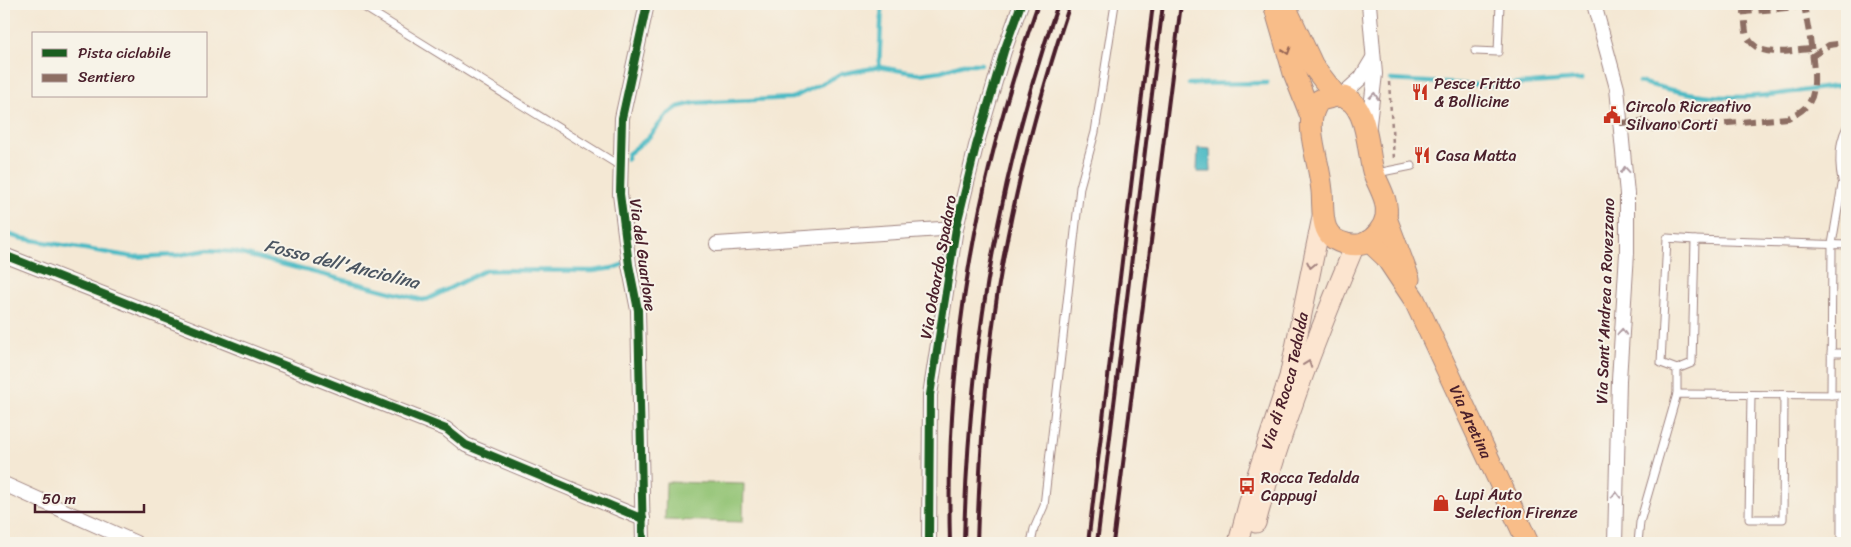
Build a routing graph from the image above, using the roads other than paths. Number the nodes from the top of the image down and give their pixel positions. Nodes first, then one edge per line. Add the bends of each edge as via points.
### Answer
1 (359, 4) edge
2 (647, 4) edge
3 (1021, 4) edge
4 (1115, 4) edge
5 (1274, 4) edge
6 (1284, 4) edge
7 (1369, 4) edge
8 (1500, 4) edge
9 (1594, 4) edge
10 (1475, 51) dead end
11 (1373, 58) junction
12 (1338, 96) junction
13 (1311, 116) junction
14 (1847, 127) edge
15 (1368, 134) junction
16 (621, 166) junction
17 (1412, 166) dead end
18 (1374, 174) junction
19 (1842, 185) junction
20 (1847, 197) edge
21 (1322, 217) junction
22 (1386, 218) junction
23 (956, 228) junction
24 (1695, 240) junction
25 (1362, 243) junction
26 (717, 244) dead end
27 (1832, 244) junction
28 (1847, 245) edge
29 (4, 255) edge
30 (1414, 299) junction
31 (1831, 352) junction
32 (1847, 353) edge
33 (1677, 369) junction
34 (1677, 394) junction
35 (1751, 395) junction
36 (1784, 395) junction
37 (1831, 395) junction
38 (1844, 395) edge
39 (4, 484) edge
40 (643, 519) junction
41 (1521, 534) edge
42 (136, 543) edge
43 (643, 543) edge
44 (929, 543) edge
45 (1031, 543) edge
46 (1238, 543) edge
47 (1251, 543) edge
48 (1615, 543) edge
49 (1638, 543) edge
50 (1841, 543) edge

1 - 16 lane
2 - 16 street, Via del Guarlone via 622,118
3 - 23 street, Via Odoardo Spadaro via 982,127
4 - 45 lane via 1095,132 1080,188 1044,506
5 -> 13 main road via 1294,73
6 - 12 main road, Via Aretina via 1313,66
7 - 11 street
8 - 10 lane via 1498,52
48 -> 9 street, Via Sant'Andrea a Rovezzano via 1627,194 1617,88
11 - 12 street via 1361,78
15 -> 11 street via 1375,90
12 - 13 main road via 1320,100
12 - 15 main road, Via Aretina via 1350,100
13 - 21 main road via 1322,193
14 - 19 lane via 1842,136 1840,158
15 - 18 main road, Via Aretina
16 - 40 street, Via del Guarlone via 620,194 638,310
17 - 18 lane
18 - 22 main road, Via Aretina via 1386,202
19 - 20 lane
19 - 27 lane
21 - 25 main road via 1325,227 1335,239
21 -> 46 street, Via di Rocca Tedalda via 1291,367
22 - 25 main road via 1379,232
22 - 30 main road, Via Aretina
23 - 26 street
23 - 44 street, Via Odoardo Spadaro via 930,395
24 - 27 lane
24 - 33 lane via 1692,363
24 - 33 lane via 1667,238 1661,363
25 - 30 main road, Via Aretina via 1386,257
47 -> 25 street, Via di Rocca Tedalda via 1298,393 1338,283
27 - 28 lane
27 - 31 lane
29 - 40 street via 446,429 466,445
30 - 41 main road, Via Aretina
31 - 32 lane
31 - 37 lane
33 - 34 lane
34 - 35 lane
34 - 49 lane via 1640,522
35 - 36 lane
35 - 36 lane via 1749,519 1783,519
36 - 37 lane
37 - 38 lane
38 - 50 lane
39 - 42 street
40 - 43 street, Via del Guarlone

